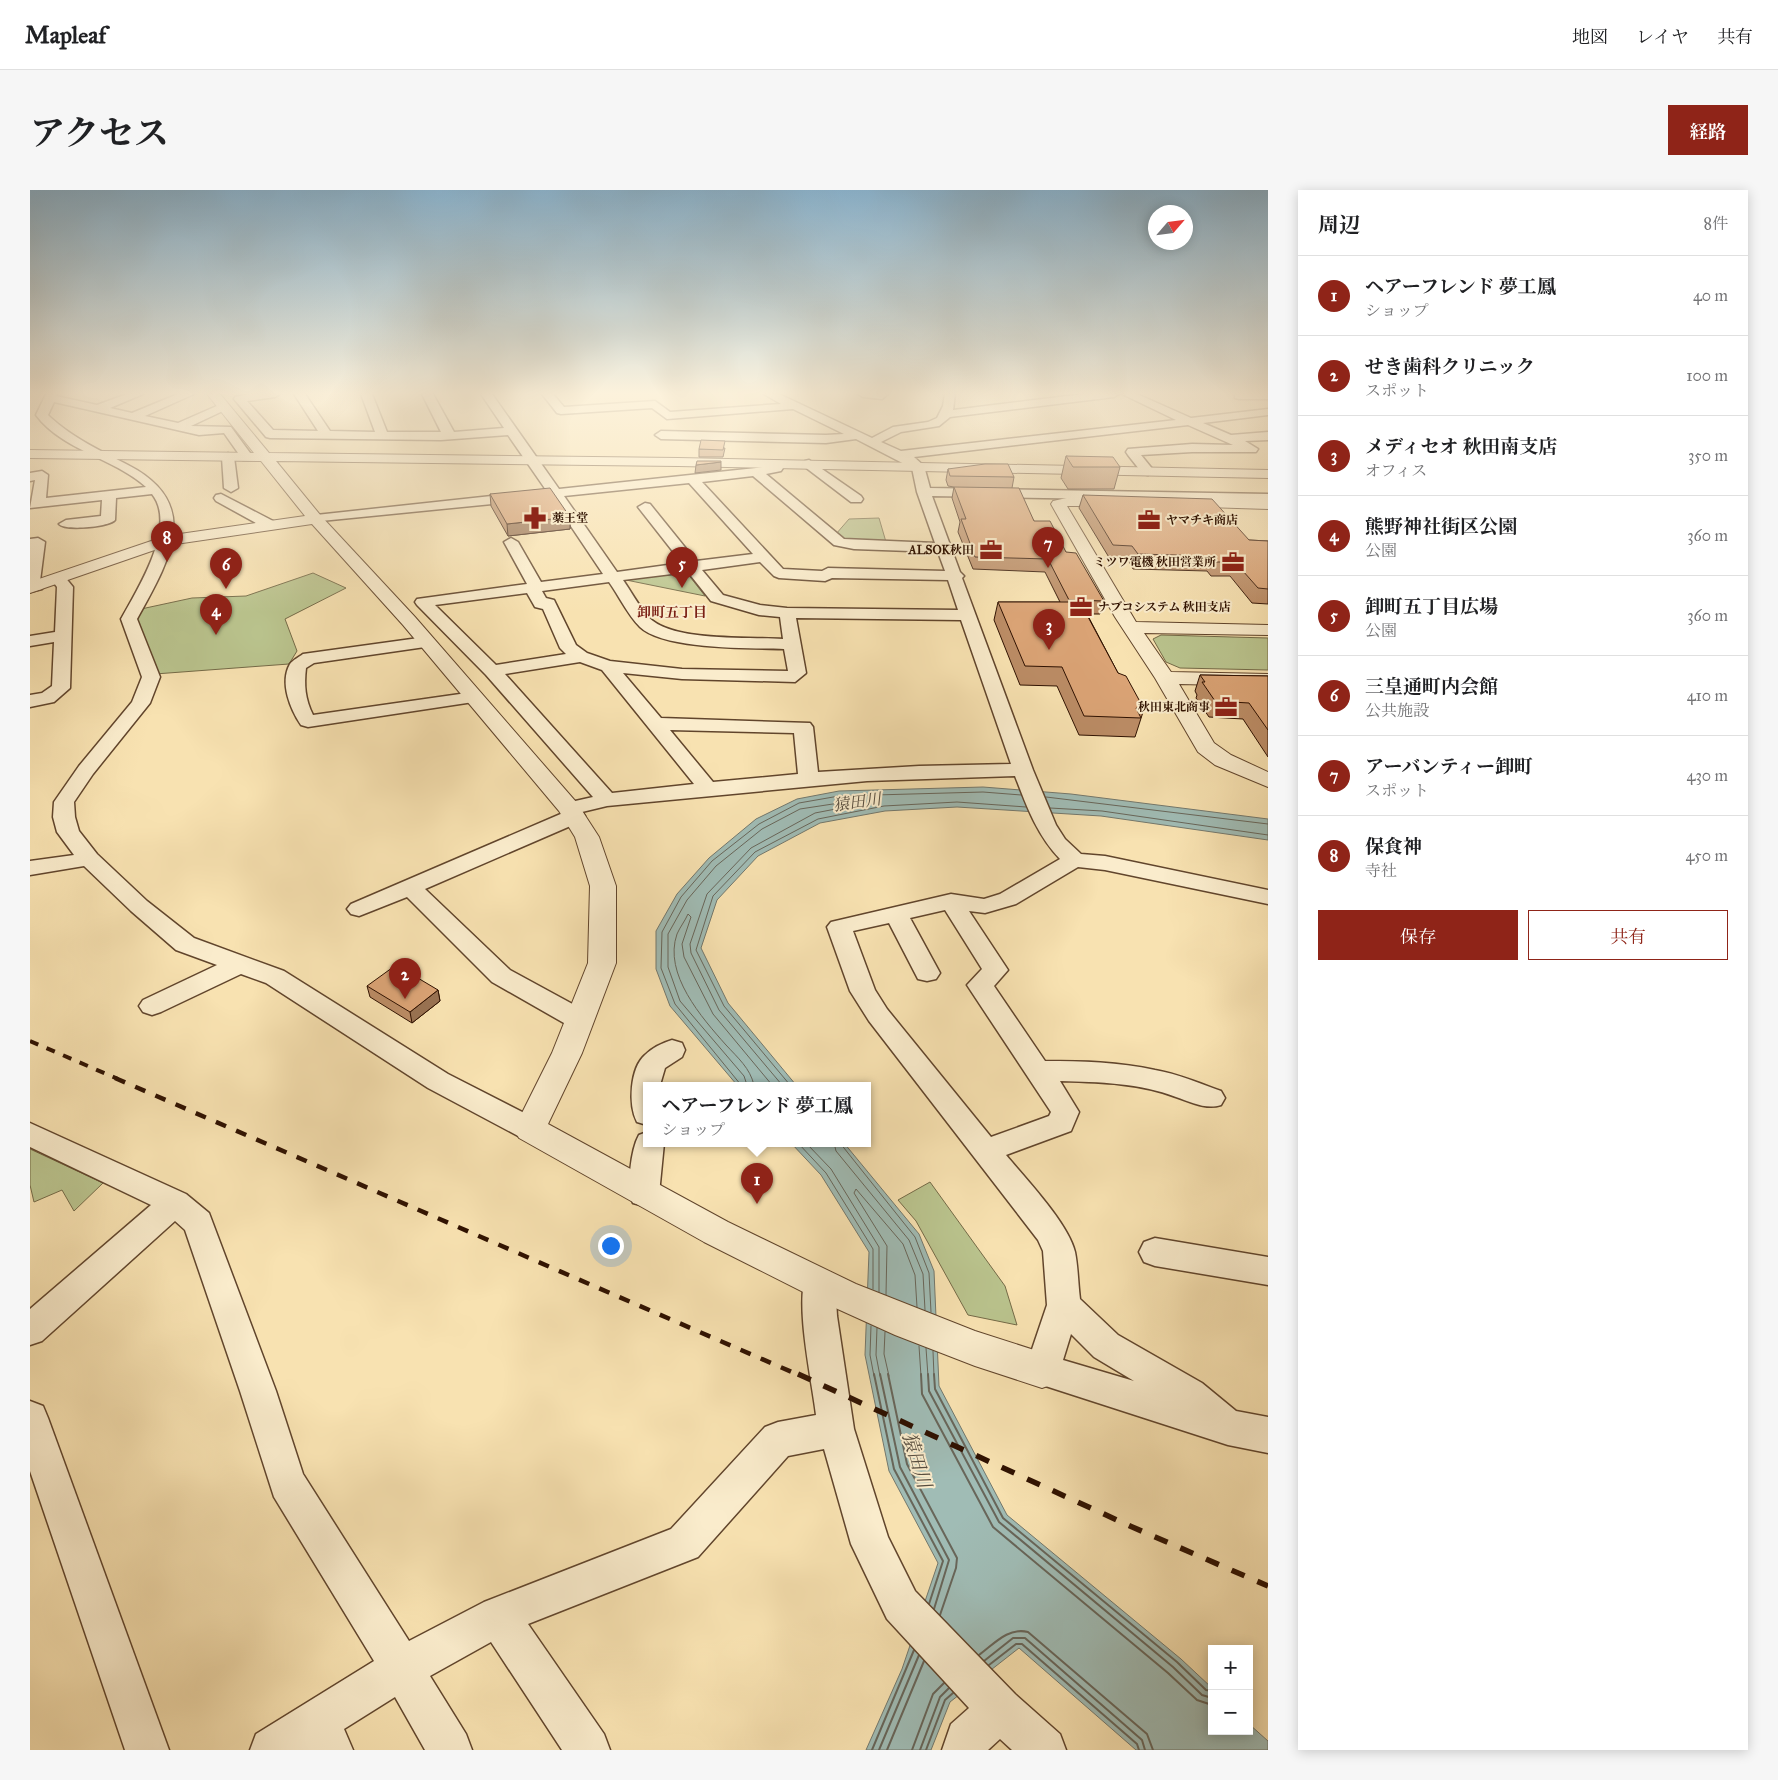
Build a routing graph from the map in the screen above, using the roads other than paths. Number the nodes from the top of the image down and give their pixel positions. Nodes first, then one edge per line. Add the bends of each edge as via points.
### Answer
1 (918, 466) edge
2 (44, 467) edge
3 (120, 467) edge
4 (227, 467) edge
5 (266, 467) edge
6 (538, 467) edge
7 (776, 467) edge
8 (814, 467) edge
9 (949, 467) edge
10 (1144, 467) edge
11 (30, 469) edge
12 (1072, 470) junction
13 (1148, 471) junction
14 (756, 472) junction
15 (1268, 474) edge
16 (30, 477) edge
17 (691, 478) junction
18 (156, 490) junction
19 (555, 492) junction
20 (924, 492) junction
21 (1088, 494) junction
22 (109, 496) junction
23 (856, 499) dead end
24 (35, 503) edge
25 (1265, 506) edge
26 (644, 507) dead end
27 (316, 519) junction
28 (66, 524) dead end
29 (270, 525) junction
30 (166, 541) junction
31 (511, 542) edge
32 (839, 542) junction
33 (30, 543) edge
34 (945, 548) junction
35 (764, 557) junction
36 (691, 566) junction
37 (827, 574) junction
38 (612, 576) junction
39 (956, 576) junction
40 (59, 579) junction
41 (534, 586) junction
42 (32, 587) edge
43 (787, 613) junction
44 (833, 613) junction
45 (969, 615) junction
46 (1131, 627) junction
47 (1268, 630) edge
48 (63, 636) junction
49 (30, 641) edge
50 (426, 642) junction
51 (793, 644) junction
52 (581, 657) junction
53 (608, 666) junction
54 (492, 672) junction
55 (1165, 678) junction
56 (1268, 680) edge
57 (474, 697) junction
58 (30, 701) edge
59 (654, 724) junction
60 (1023, 770) junction
61 (809, 780) junction
62 (1268, 780) edge
63 (708, 788) junction
64 (607, 800) junction
65 (571, 812) junction
66 (89, 859) junction
67 (1074, 860) junction
68 (30, 868) edge
69 (410, 887) junction
70 (1268, 898) edge
71 (951, 901) junction
72 (359, 910) dead end
73 (896, 914) junction
74 (238, 965) junction
75 (928, 973) dead end
76 (152, 1006) dead end
77 (580, 1020) junction
78 (672, 1050) dead end
79 (1036, 1071) junction
80 (647, 1082) edge
81 (1211, 1098) dead end
82 (530, 1129) junction
83 (30, 1134) edge
84 (650, 1147) edge
85 (984, 1152) junction
86 (644, 1194) junction
87 (175, 1203) junction
88 (1155, 1252) dead end
89 (1268, 1271) edge
90 (834, 1290) junction
91 (1064, 1305) junction
92 (30, 1330) edge
93 (1042, 1370) junction
94 (30, 1418) edge
95 (1228, 1427) junction
96 (836, 1429) junction
97 (1268, 1435) edge
98 (498, 1616) junction
99 (402, 1668) junction
100 (994, 1703) junction
101 (324, 1735) edge
102 (147, 1750) edge
103 (272, 1750) edge
104 (450, 1750) edge
105 (588, 1750) edge
106 (964, 1750) edge
107 (1044, 1750) edge

1 - 20 street
2 - 11 street
3 - 18 street
4 - 29 street via 226,493
5 - 27 street
6 - 19 street
7 - 14 street via 774,470
8 - 23 street
9 - 12 street
10 - 13 street
12 - 13 street
12 - 21 street
13 - 15 street
14 - 17 street
14 - 32 street
16 - 24 street via 42,475
17 - 19 street
17 - 35 street
18 - 22 street
18 - 30 street via 163,498
19 - 27 street
19 - 38 street
20 - 21 street
20 - 34 street
21 - 25 street
22 - 24 street
22 - 28 street via 108,520
25 - 46 street via 1071,501 1058,504
26 - 36 street
27 - 29 street
27 - 50 street
29 - 30 street
30 - 40 street
30 - 66 street via 158,564 129,619 151,677 142,703 86,770 64,802 68,832
31 - 41 street
32 - 34 street via 854,546
32 - 37 street via 826,553
33 - 42 street via 38,542
34 - 39 street
35 - 36 street
35 - 37 street via 779,573
36 - 38 street
36 - 43 street via 717,598 759,610
37 - 39 street
37 - 44 street
38 - 41 street
38 - 51 street via 646,624 654,630 707,641
39 - 45 street
40 - 42 street
40 - 48 street via 65,587
41 - 52 street via 541,604 548,603 569,648
41 - 54 street via 423,602
43 - 44 street
43 - 51 street
44 - 45 street
45 - 60 street
46 - 47 street
46 - 55 street
48 - 49 street
48 - 58 street via 62,688 48,698
50 - 57 street
50 - 57 street via 309,658 298,666 296,677 300,709 308,721
51 - 53 street via 797,673 789,678 682,674
52 - 53 street
52 - 54 street
53 - 59 street
54 - 64 street
55 - 56 street
55 - 62 street via 1206,747 1223,760
57 - 65 street
59 - 61 street via 803,727
59 - 63 street
60 - 61 street via 888,772
60 - 67 street via 1045,825
61 - 63 street
63 - 64 street
64 - 65 street
65 - 69 street
65 - 77 street via 587,837 604,886 602,963
66 - 68 street
66 - 74 street via 185,944
67 - 70 street via 1104,863
67 - 71 street via 1008,899 985,906
69 - 72 street
69 - 77 street via 501,976
71 - 73 street
71 - 79 street via 995,970 980,985
73 - 75 street
73 - 85 street via 839,927 862,991
74 - 76 street
74 - 82 street via 275,977 438,1081
77 - 82 street
78 - 80 street via 653,1063
79 - 81 street via 1082,1071 1158,1080
79 - 85 street via 1065,1112 1061,1123
82 - 86 street
83 - 87 street
84 - 86 street
85 - 91 street via 1049,1231 1059,1251
86 - 90 street
87 - 92 street
87 - 99 street via 198,1222 287,1484
88 - 89 street
90 - 93 street via 974,1348
90 - 96 street via 820,1316
91 - 93 street
91 - 95 street via 1106,1346 1189,1395
93 - 95 street
94 - 102 street
95 - 97 street
96 - 98 street via 778,1440 684,1543
96 - 100 street via 871,1544 900,1605
98 - 99 street
98 - 105 street
99 - 101 street
99 - 104 street
100 - 106 street via 967,1740
100 - 107 street
101 - 103 street

